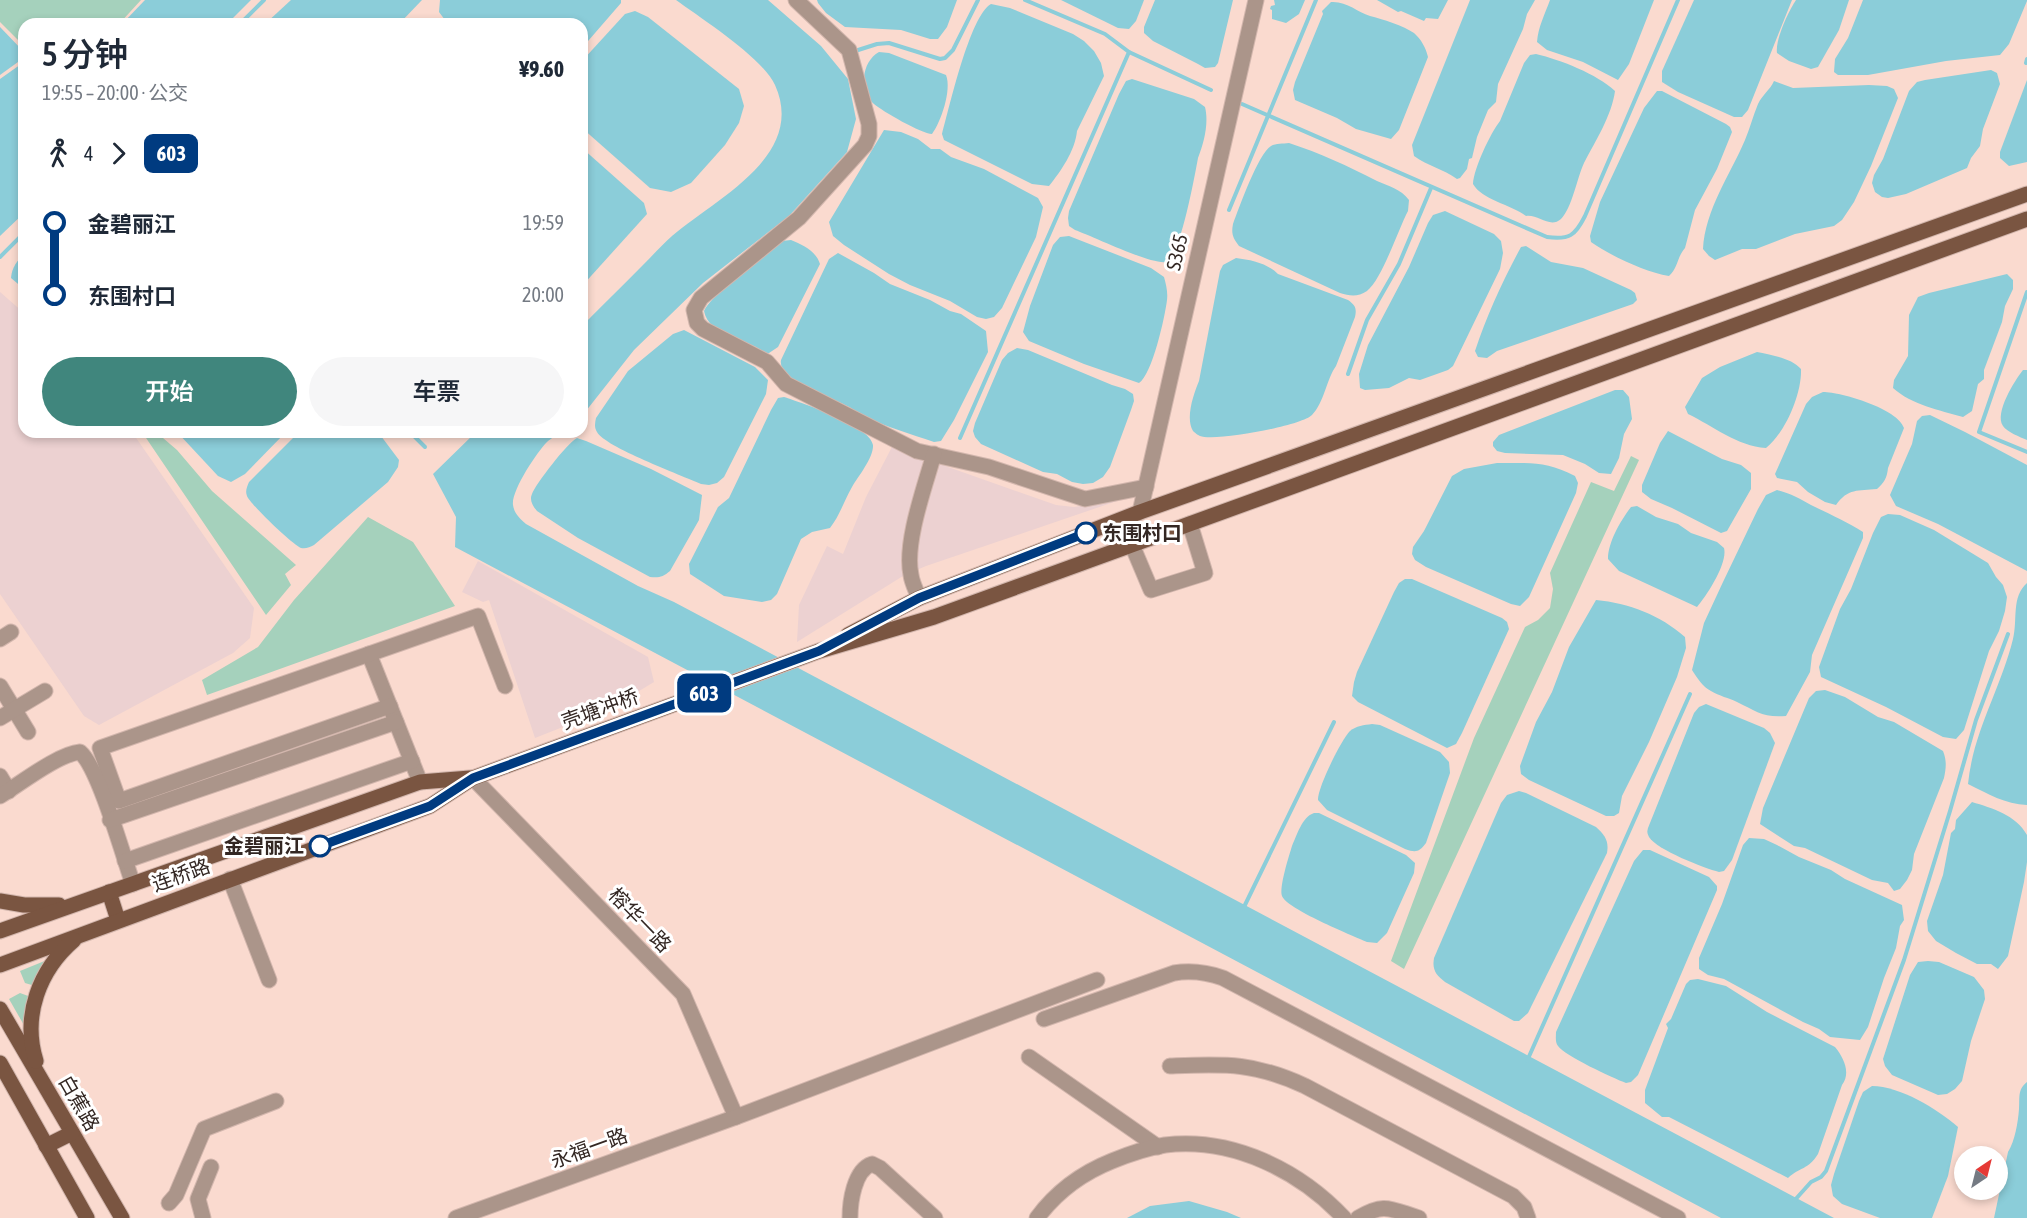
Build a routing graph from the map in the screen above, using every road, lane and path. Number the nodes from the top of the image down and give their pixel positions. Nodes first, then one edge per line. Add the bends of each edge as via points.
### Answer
1 (796, 0) edge
2 (1256, 0) edge
3 (2027, 194) edge
4 (2027, 219) edge
5 (1861, 255) junction
6 (1869, 276) junction
7 (934, 454) junction
8 (1146, 488) junction
9 (1140, 512) junction
10 (1190, 524) junction
11 (1150, 538) junction
12 (1132, 545) junction
13 (919, 598) junction
14 (819, 651) junction
15 (369, 654) junction
16 (0, 686) edge
17 (505, 686) dead end
18 (45, 691) dead end
19 (390, 706) junction
20 (15, 710) junction
21 (0, 718) edge
22 (396, 722) junction
23 (28, 732) dead end
24 (412, 761) junction
25 (497, 769) joint
26 (0, 776) edge
27 (473, 778) junction
28 (420, 782) junction
29 (4, 794) edge
30 (110, 820) junction
31 (125, 861) junction
32 (230, 879) junction
33 (133, 884) junction
34 (109, 892) junction
35 (0, 901) edge
36 (77, 903) junction
37 (118, 920) junction
38 (0, 931) edge
39 (80, 934) junction
40 (0, 965) edge
41 (269, 980) dead end
42 (1097, 980) dead end
43 (0, 1009) edge
44 (1044, 1019) dead end
45 (1029, 1057) dead end
46 (0, 1063) edge
47 (1170, 1066) dead end
48 (0, 1077) edge
49 (42, 1081) junction
50 (21, 1098) junction
51 (276, 1101) dead end
52 (736, 1117) junction
53 (72, 1133) junction
54 (46, 1146) junction
55 (1158, 1147) junction
56 (211, 1167) dead end
57 (169, 1203) dead end
58 (87, 1218) edge
59 (122, 1218) edge
60 (203, 1218) edge
61 (456, 1218) edge
62 (850, 1218) edge
63 (935, 1218) edge
64 (1037, 1218) edge
65 (1344, 1218) edge
66 (1358, 1218) edge
67 (1419, 1218) edge
68 (1528, 1218) edge
69 (1678, 1218) edge

1 - 7 street via 849,50 869,136 866,145 799,218 701,298 694,310 695,319 703,329 766,362 786,384 917,451
2 - 8 street, S365
3 - 5 main road
4 - 6 main road
5 - 6 main road
5 - 9 main road
6 - 10 main road
7 - 8 street via 989,467 1084,499
7 - 13 street via 909,556
8 - 9 street, S365
9 - 11 main road
9 - 13 main road
10 - 11 main road
10 - 12 street via 1205,573 1151,590
11 - 12 main road
12 - 14 main road via 934,617
13 - 14 main road
14 - 25 main road, 壳塘冲桥
15 - 17 street via 478,616
15 - 19 street
15 - 19 street via 100,748 119,801
16 - 20 street
18 - 20 street
19 - 22 street
20 - 21 street
20 - 23 street
22 - 24 street
22 - 30 street
24 - 28 street
24 - 31 street
25 - 27 main road, 连桥路
26 - 29 street
27 - 28 main road, 连桥路
27 - 32 main road, 连桥路 via 430,806
27 - 52 street, 榕华一路 via 683,994
28 - 33 main road, 连桥路
29 - 30 street via 53,762 80,752 95,775
30 - 31 street
31 - 33 street
32 - 37 main road, 连桥路
32 - 41 street
33 - 34 main road, 连桥路
34 - 36 main road, 连桥路
34 - 37 main road
35 - 36 main road via 48,906
36 - 38 main road, 连桥路
37 - 39 main road, 连桥路
39 - 40 main road, 连桥路
39 - 49 main road via 51,965 32,1010 33,1053
42 - 52 street, 永福一路
43 - 49 main road, 白蕉路
44 - 69 street via 1174,973 1208,972
45 - 55 street
46 - 50 main road
47 - 68 street via 1223,1064 1280,1074 1513,1196
48 - 50 main road
49 - 53 main road, 白蕉路
50 - 54 main road
51 - 57 street via 204,1129
52 - 61 street, 永福一路
53 - 54 main road
53 - 59 main road, 白蕉路
54 - 58 main road
55 - 64 street via 1102,1165 1072,1182
55 - 65 street via 1199,1145 1264,1160 1321,1194
56 - 60 street via 198,1199
62 - 63 street via 858,1178 872,1164
66 - 67 street via 1384,1208

